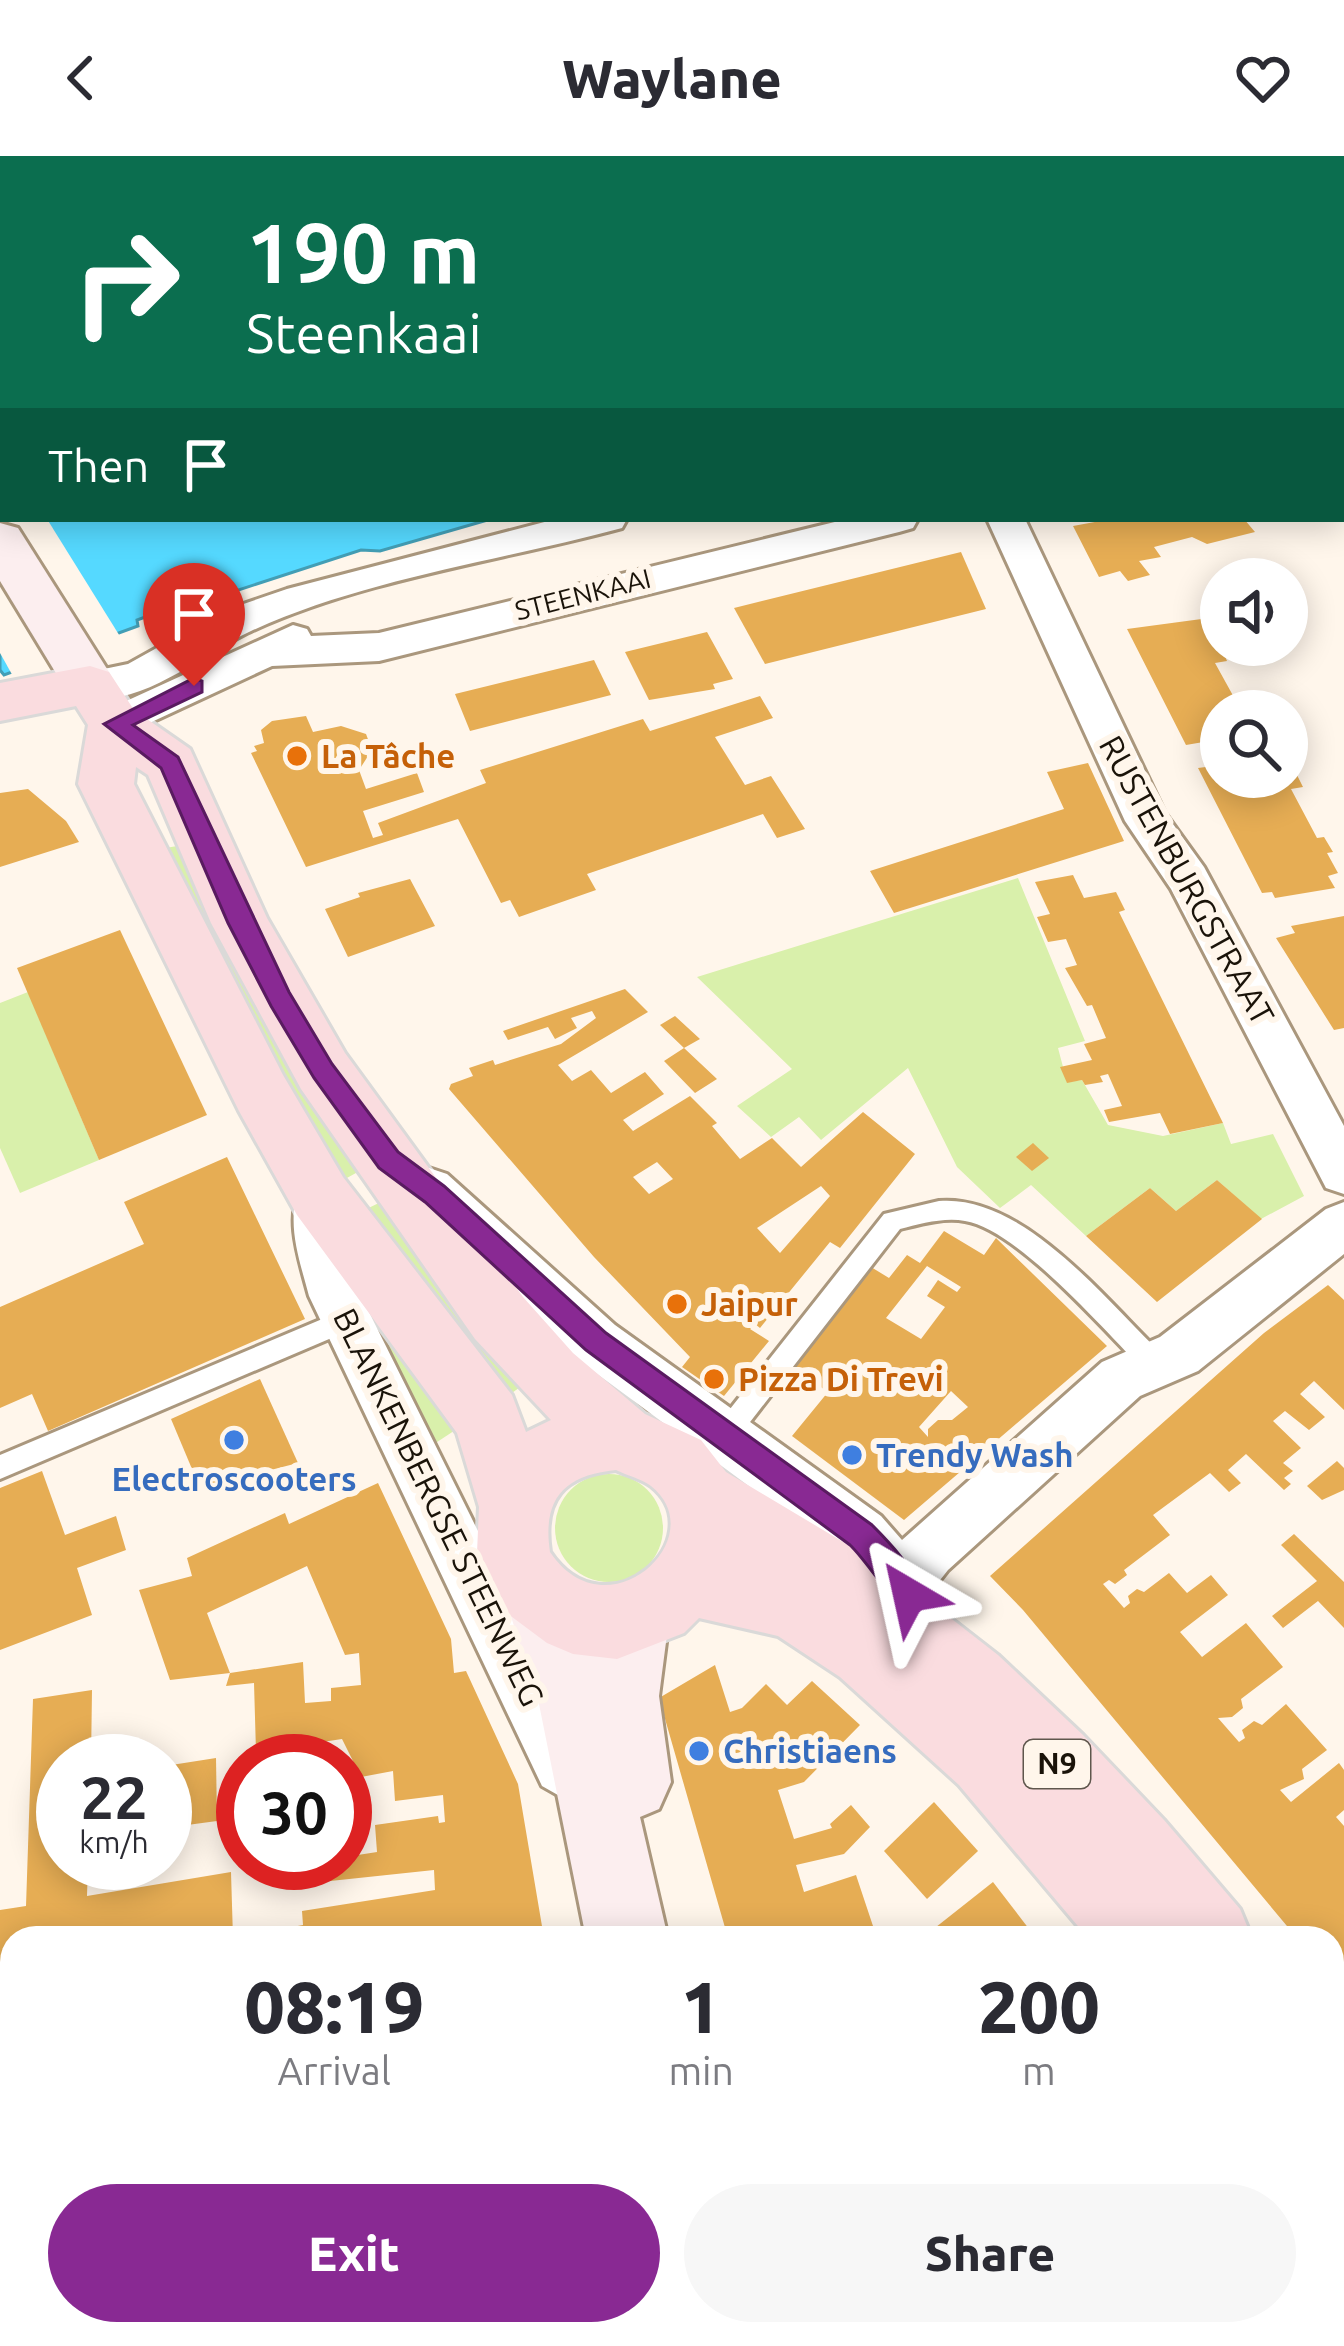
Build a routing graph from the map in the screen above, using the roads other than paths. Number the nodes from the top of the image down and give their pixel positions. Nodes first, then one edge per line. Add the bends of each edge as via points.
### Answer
1 (597, 522) edge
2 (887, 522) edge
3 (1007, 522) edge
4 (0, 540) edge
5 (497, 548) junction
6 (265, 652) junction
7 (93, 690) junction
8 (0, 702) edge
9 (0, 744) edge
10 (1344, 1173) edge
11 (354, 1178) junction
12 (1344, 1224) edge
13 (346, 1320) junction
14 (1155, 1364) junction
15 (620, 1437) junction
16 (713, 1466) junction
17 (0, 1467) edge
18 (515, 1507) junction
19 (543, 1600) junction
20 (661, 1600) junction
21 (902, 1611) junction
22 (600, 1801) junction
23 (625, 1926) edge
24 (646, 1926) edge
25 (1131, 1926) edge
26 (1201, 1926) edge

1 - 5 street, STEENKAAI
2 - 6 street, STEENKAAI via 379,647
3 - 10 street, RUSTENBURGSTRAAT via 1147,821 1188,879
4 - 7 main road, N9
5 - 6 street, STEENKAAI
5 - 7 street, STEENKAAI via 238,621 138,676
6 - 7 street, STEENKAAI
7 - 8 main road
7 - 9 main road
7 - 11 main road, BLANKENBERGSE STEENWEG / N9 via 170,763 240,923 323,1071
11 - 13 street, BLANKENBERGSE STEENWEG via 318,1231
11 - 15 main road, BLANKENBERGSE STEENWEG / N9
11 - 16 street, BLANKENBERGSE STEENWEG via 435,1194 596,1342
11 - 18 main road, BLANKENBERGSE STEENWEG / N9 via 487,1418
12 - 14 street via 1179,1354
13 - 17 lane
13 - 22 street, BLANKENBERGSE STEENWEG via 563,1765
14 - 16 lane via 1006,1224 969,1211 892,1220
14 - 21 street via 1121,1379 946,1534
15 - 16 main road, BLANKENBERGSE STEENWEG / N9 via 654,1446 682,1467
15 - 18 main road, BLANKENBERGSE STEENWEG via 583,1440 549,1456
16 - 20 main road via 703,1554
16 - 21 main road, N9 via 813,1561
18 - 19 main road, BLANKENBERGSE STEENWEG / N9 via 512,1547
19 - 20 main road, BLANKENBERGSE STEENWEG / N9 via 585,1621
19 - 22 main road, BLANKENBERGSE STEENWEG
20 - 24 main road via 621,1696
20 - 25 main road, N9 via 794,1604 866,1651 986,1758
21 - 26 main road, N9 via 1117,1824
22 - 23 main road, BLANKENBERGSE STEENWEG

